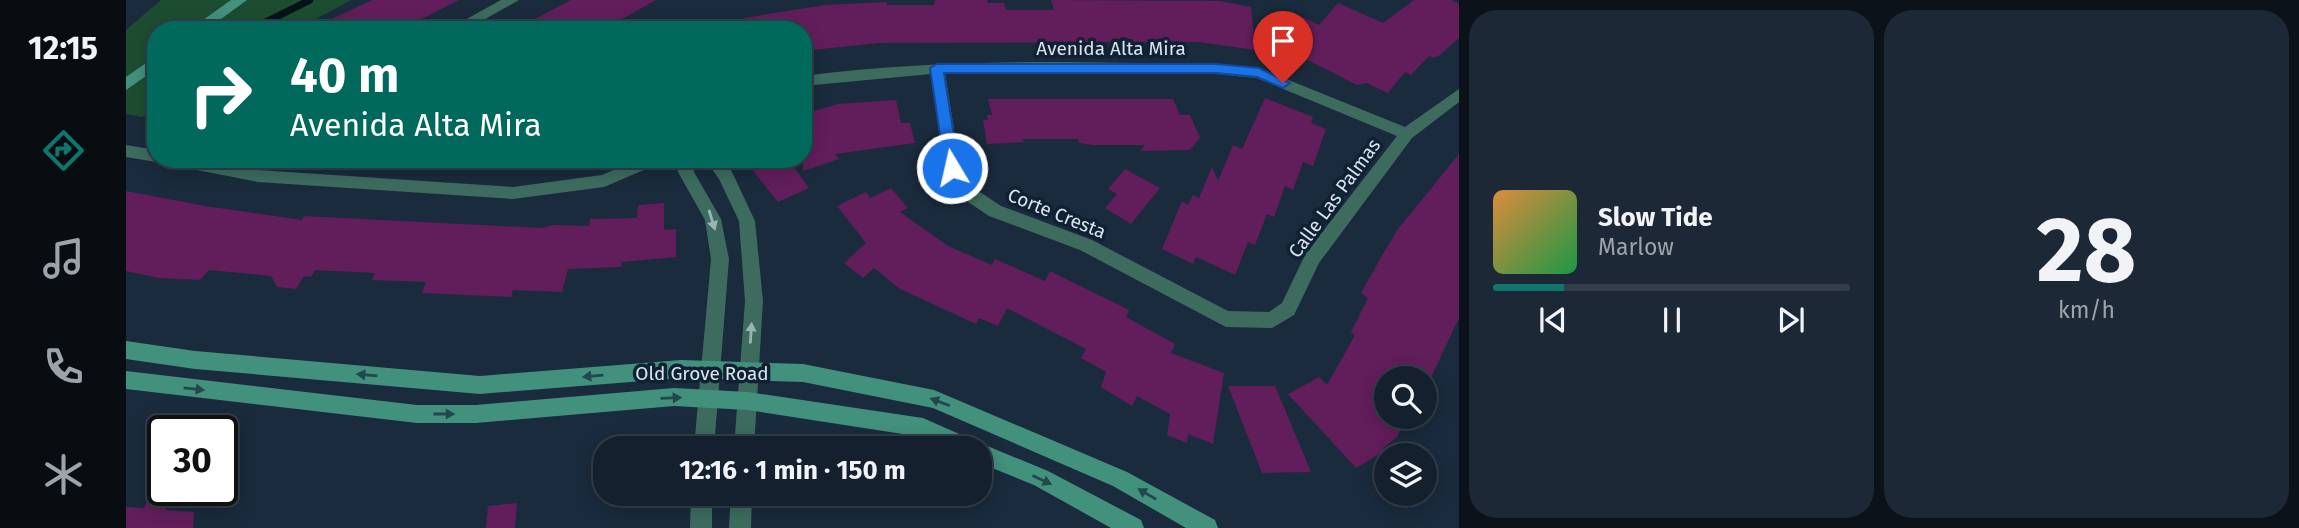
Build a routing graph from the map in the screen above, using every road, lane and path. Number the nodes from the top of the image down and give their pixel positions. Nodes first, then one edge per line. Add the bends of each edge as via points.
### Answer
1 (240, 0) edge
2 (512, 0) edge
3 (209, 21) edge
4 (471, 21) edge
5 (147, 68) edge
6 (937, 68) junction
7 (812, 80) edge
8 (126, 85) edge
9 (1459, 94) edge
10 (1407, 134) junction
11 (126, 151) edge
12 (147, 154) edge
13 (217, 168) edge
14 (265, 168) edge
15 (634, 168) edge
16 (686, 168) edge
17 (720, 168) edge
18 (258, 176) junction
19 (1209, 312) joint
20 (126, 350) edge
21 (709, 370) junction
22 (749, 372) junction
23 (126, 380) edge
24 (706, 399) junction
25 (748, 401) junction
26 (704, 436) edge
27 (745, 436) edge
28 (941, 436) edge
29 (992, 458) edge
30 (702, 506) edge
31 (741, 506) edge
32 (701, 528) edge
33 (740, 528) edge
34 (1133, 528) edge
35 (1207, 528) edge

1 - 3 street
2 - 4 street
5 - 8 street
6 - 7 street, Avenida Alta Mira
6 - 10 street, Avenida Alta Mira via 1259,73
6 - 19 street, Corte Cresta via 952,168 968,193 995,211 1086,245
9 - 10 street, Calle Las Palmas
10 - 19 street, Calle Las Palmas via 1312,258 1288,309 1272,320 1226,319
11 - 12 street
13 - 18 street
14 - 18 street
15 - 18 street via 604,181 513,193
16 -> 21 street via 713,219 720,259
22 -> 17 street via 754,301 747,221
21 -> 20 street, Old Grove Road via 480,385
21 - 22 street, Old Grove Road
21 - 24 street
22 - 25 street
35 -> 22 street, Old Grove Road via 1120,478 933,398 803,373
23 -> 24 street, Old Grove Road via 417,414 490,413 674,397
24 - 25 street, Old Grove Road
24 - 26 street
25 - 27 street
25 - 28 street, Old Grove Road via 923,428
29 -> 34 street via 1041,478
30 - 32 street
31 - 33 street

